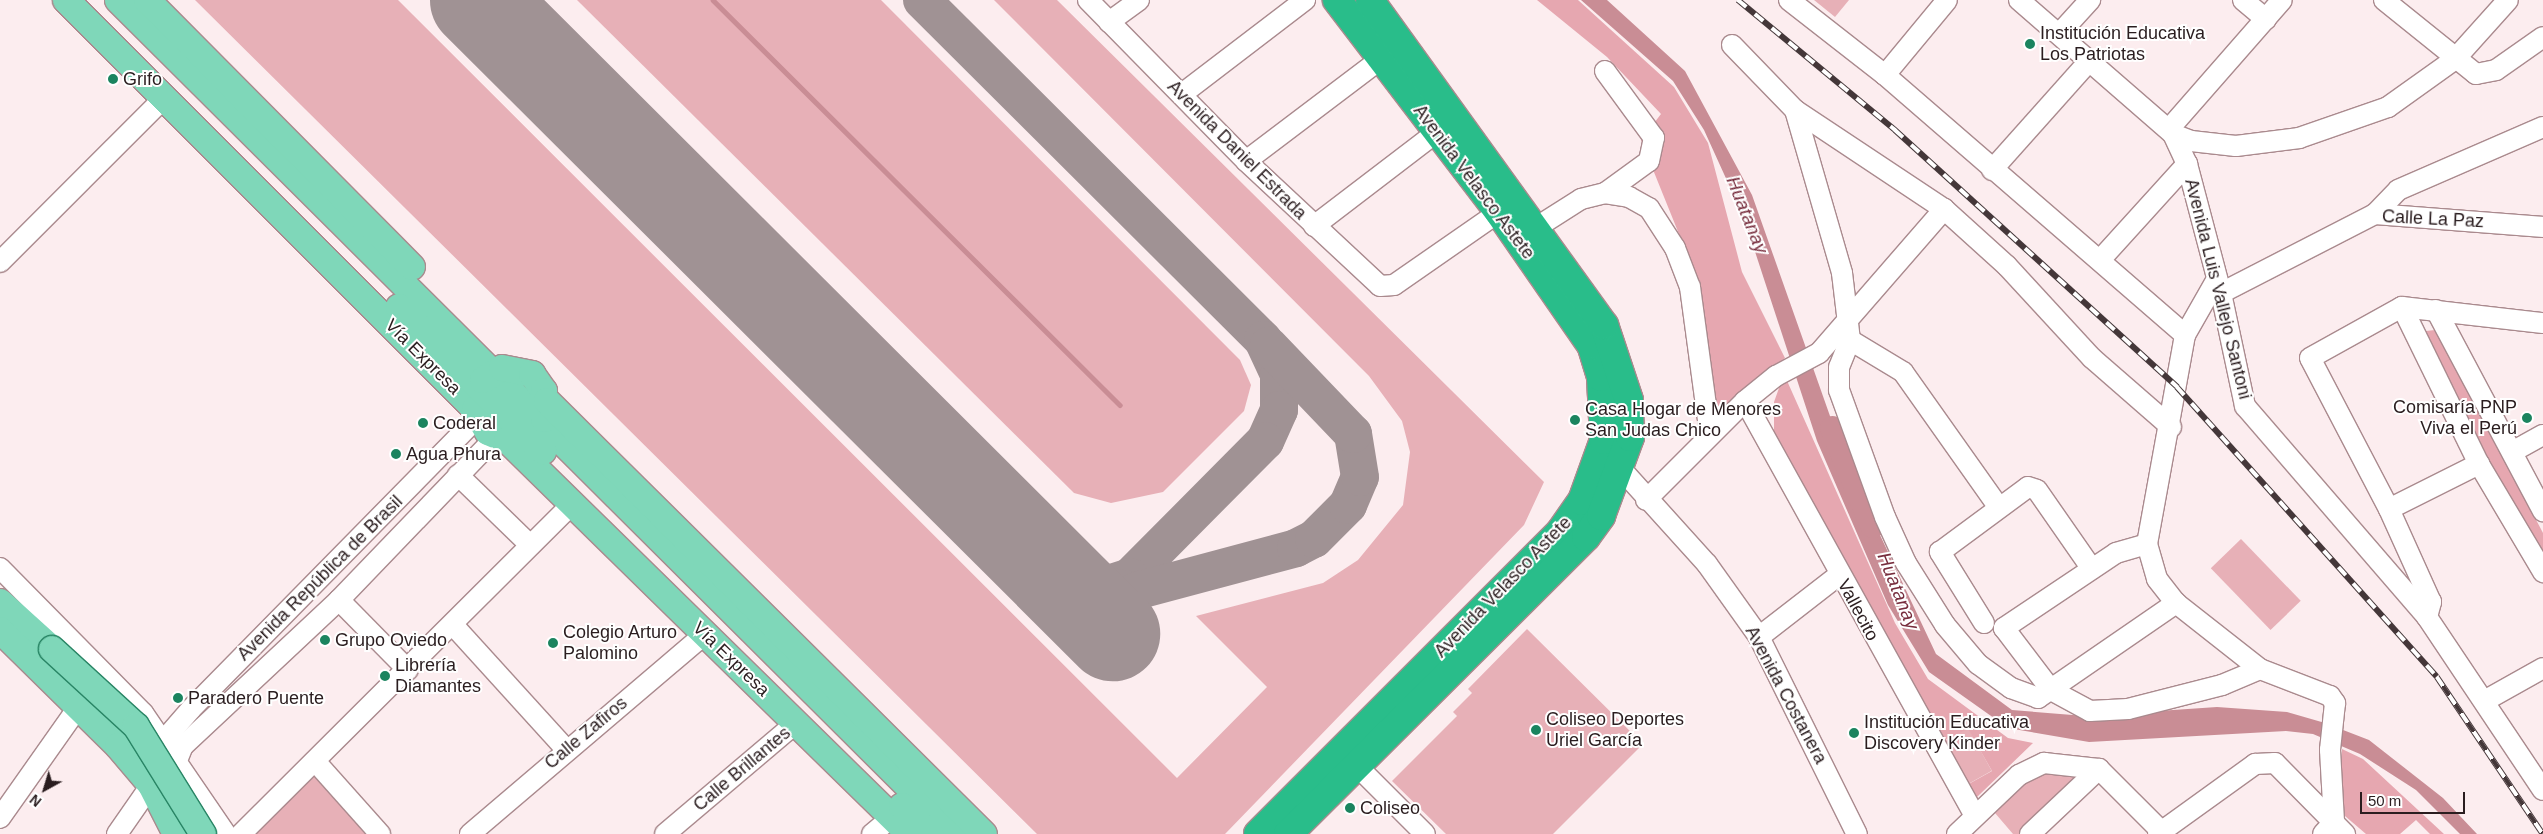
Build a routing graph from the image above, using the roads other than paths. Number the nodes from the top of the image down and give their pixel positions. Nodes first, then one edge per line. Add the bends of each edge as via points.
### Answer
1 (66, 0) edge
2 (81, 0) edge
3 (90, 0) edge
4 (118, 0) edge
5 (147, 0) edge
6 (1088, 0) edge
7 (1139, 0) edge
8 (1305, 0) edge
9 (1337, 0) edge
10 (1370, 0) edge
11 (1789, 0) edge
12 (1948, 0) edge
13 (2019, 0) edge
14 (2090, 0) edge
15 (2243, 0) edge
16 (2282, 0) edge
17 (2384, 0) edge
18 (2508, 0) edge
19 (2266, 19) junction
20 (1109, 22) junction
21 (95, 28) junction
22 (2060, 33) junction
23 (2543, 37) edge
24 (1732, 45) dead end
25 (1381, 59) junction
26 (2455, 59) junction
27 (2090, 60) junction
28 (1605, 71) dead end
29 (1884, 75) junction
30 (240, 94) junction
31 (1182, 94) junction
32 (164, 98) junction
33 (1795, 110) junction
34 (2543, 127) edge
35 (1437, 132) junction
36 (2171, 132) junction
37 (201, 134) junction
38 (251, 146) junction
39 (1246, 161) junction
40 (2187, 164) junction
41 (1992, 170) junction
42 (1605, 193) junction
43 (1508, 206) junction
44 (1944, 209) junction
45 (2375, 214) junction
46 (1314, 226) junction
47 (1537, 227) junction
48 (2543, 227) edge
49 (2100, 260) junction
50 (0, 262) edge
51 (2220, 286) junction
52 (2402, 307) junction
53 (2436, 310) junction
54 (1850, 312) junction
55 (2543, 323) edge
56 (2185, 335) junction
57 (1850, 340) junction
58 (487, 391) junction
59 (1745, 401) junction
60 (524, 427) junction
61 (2171, 427) junction
62 (1710, 434) junction
63 (2543, 435) edge
64 (2512, 452) junction
65 (1611, 463) junction
66 (2480, 464) junction
67 (458, 475) junction
68 (1646, 500) junction
69 (572, 504) junction
70 (1998, 506) junction
71 (2389, 509) junction
72 (2543, 511) edge
73 (2147, 544) junction
74 (530, 545) junction
75 (0, 568) edge
76 (2092, 568) junction
77 (2543, 572) edge
78 (1839, 575) junction
79 (302, 596) junction
80 (339, 600) junction
81 (0, 602) edge
82 (2176, 603) junction
83 (0, 614) edge
84 (322, 616) junction
85 (2427, 618) junction
86 (1984, 624) dead end
87 (453, 625) junction
88 (705, 634) junction
89 (1759, 637) junction
90 (3, 640) edge
91 (49, 654) junction
92 (2543, 668) edge
93 (2260, 669) junction
94 (408, 670) junction
95 (105, 674) junction
96 (2051, 690) junction
97 (2486, 700) junction
98 (79, 705) junction
99 (796, 723) junction
100 (566, 749) junction
101 (174, 750) junction
102 (1349, 758) junction
103 (316, 760) junction
104 (2099, 769) junction
105 (151, 785) junction
106 (2543, 790) edge
107 (1975, 816) junction
108 (0, 818) edge
109 (900, 826) edge
110 (2334, 830) edge
111 (2161, 833) edge
112 (117, 834) edge
113 (176, 834) edge
114 (192, 834) edge
115 (203, 834) edge
116 (226, 834) edge
117 (241, 834) edge
118 (380, 834) edge
119 (470, 834) edge
120 (664, 834) edge
121 (872, 834) edge
122 (930, 834) edge
123 (956, 834) edge
124 (984, 834) edge
125 (1258, 834) edge
126 (1288, 834) edge
127 (1425, 834) edge
128 (1857, 834) edge
129 (1957, 834) edge
130 (2030, 834) edge

1 - 21 main road, Vía Expresa
2 - 21 main road
3 - 38 main road, Vía Expresa
4 - 38 main road, Vía Expresa
5 - 30 main road, Vía Expresa
6 - 20 street, Avenida Daniel Estrada
7 - 20 street
8 - 31 street
9 - 25 highway, Avenida Velasco Astete
10 - 43 highway, Avenida Velasco Astete
11 - 29 street
12 - 29 street
13 - 22 street, Avenida Luis Vallejo Santoni
14 - 22 street
15 - 19 street
16 - 19 street
17 - 26 street
18 - 26 street
19 - 36 street
20 - 31 street, Avenida Daniel Estrada
21 - 32 main road, Vía Expresa
22 - 27 street, Avenida Luis Vallejo Santoni
23 - 26 street via 2496,70 2476,74
24 - 33 street
25 - 35 highway, Avenida Velasco Astete
25 - 39 street
26 - 36 street via 2388,106 2300,138 2236,146
27 - 36 street, Avenida Luis Vallejo Santoni
27 - 41 street
28 - 42 street via 1654,138 1648,162
29 - 41 street
30 - 38 main road
30 - 58 main road, Vía Expresa
31 - 39 street, Avenida Daniel Estrada
32 - 37 main road, Vía Expresa
32 - 50 street
33 - 44 street
33 - 54 street
34 - 45 street via 2398,190
35 - 43 highway, Avenida Velasco Astete
35 - 46 street
36 - 40 street, Avenida Luis Vallejo Santoni
37 - 38 main road
37 - 58 main road, Vía Expresa
38 - 58 main road, Vía Expresa
39 - 46 street, Avenida Daniel Estrada
40 - 49 street
40 - 51 street, Avenida Luis Vallejo Santoni
41 - 49 street
42 - 47 street via 1581,199
42 - 62 street via 1629,197 1649,208 1675,248 1690,287
43 - 46 street, Avenida Daniel Estrada via 1394,284 1380,286
43 - 47 highway, Avenida Velasco Astete
43 - 65 highway, Avenida Velasco Astete via 1591,345 1605,408
44 - 54 street
44 - 61 street via 2006,266 2092,358
45 - 48 street, Calle La Paz
45 - 51 street, Calle La Paz
47 - 65 highway, Avenida Velasco Astete via 1604,325 1619,360 1629,400 1630,438
49 - 56 street
51 - 56 street
51 - 85 street, Avenida Luis Vallejo Santoni via 2245,406
52 - 53 street
52 - 66 street
52 - 71 street via 2310,358
53 - 55 street
53 - 64 street
54 - 57 street
54 - 59 street via 1819,353 1776,376
56 - 61 street
57 - 70 street via 1903,372
57 - 96 street via 1839,367 1839,390 1885,517 1906,563 1945,626 1978,664 2011,688 2034,697
58 - 60 main road, Vía Expresa
58 - 60 main road via 532,374
58 - 79 street, Avenida República de Brasil
59 - 62 street
59 - 78 street, Vallecito
60 - 67 street, Avenida República de Brasil
60 - 69 main road, Vía Expresa
60 - 122 main road, Vía Expresa
60 - 123 main road, Vía Expresa
60 - 124 main road, Vía Expresa
61 - 73 street via 2151,503
62 - 68 street
63 - 64 street
64 - 72 street
65 - 68 street, Avenida Costanera
65 - 102 highway, Avenida Velasco Astete via 1560,532
66 - 71 street
66 - 77 street
67 - 74 street
67 - 80 street, Avenida República de Brasil
68 - 89 street, Avenida Costanera via 1707,564
69 - 74 street
69 - 88 main road, Vía Expresa
70 - 76 street via 2034,488
70 - 86 street via 1940,552
71 - 85 street via 2431,602
73 - 76 street via 2116,553
73 - 82 street via 2157,579
74 - 87 street
75 - 95 street
76 - 96 street via 2004,628
78 - 89 street
78 - 107 street, Vallecito
79 - 84 street
79 - 101 street, Avenida República de Brasil
80 - 84 street, Avenida República de Brasil
80 - 94 street
81 - 91 main road
82 - 93 street
82 - 96 street
83 - 91 main road
84 - 101 street, Avenida República de Brasil
85 - 97 street, Avenida Luis Vallejo Santoni
87 - 94 street
87 - 100 street
88 - 99 main road, Vía Expresa
88 - 100 street, Calle Zafiros
89 - 128 street, Avenida Costanera
90 - 98 main road
91 - 114 main road via 130,733
91 - 115 main road, bridge via 136,726
92 - 97 street
93 - 96 street via 2213,688 2128,708 2090,711
93 - 110 street via 2330,696 2337,715 2330,750
94 - 103 street
95 - 98 street
95 - 101 street
97 - 106 street, Avenida Luis Vallejo Santoni
98 - 105 main road
98 - 108 street
99 - 109 main road, Vía Expresa
99 - 120 street, Calle Brillantes
100 - 119 street, Calle Zafiros
101 - 113 street via 165,775
101 - 114 street via 189,795
101 - 116 street
102 - 125 highway, Avenida Velasco Astete
102 - 126 highway, Avenida Velasco Astete
102 - 127 street
103 - 117 street
103 - 118 street
104 - 107 street via 2044,763 2019,775
104 - 111 street
104 - 130 street
105 - 112 street
105 - 113 main road
107 - 129 street
109 - 121 street
110 - 111 street via 2274,763 2255,764

